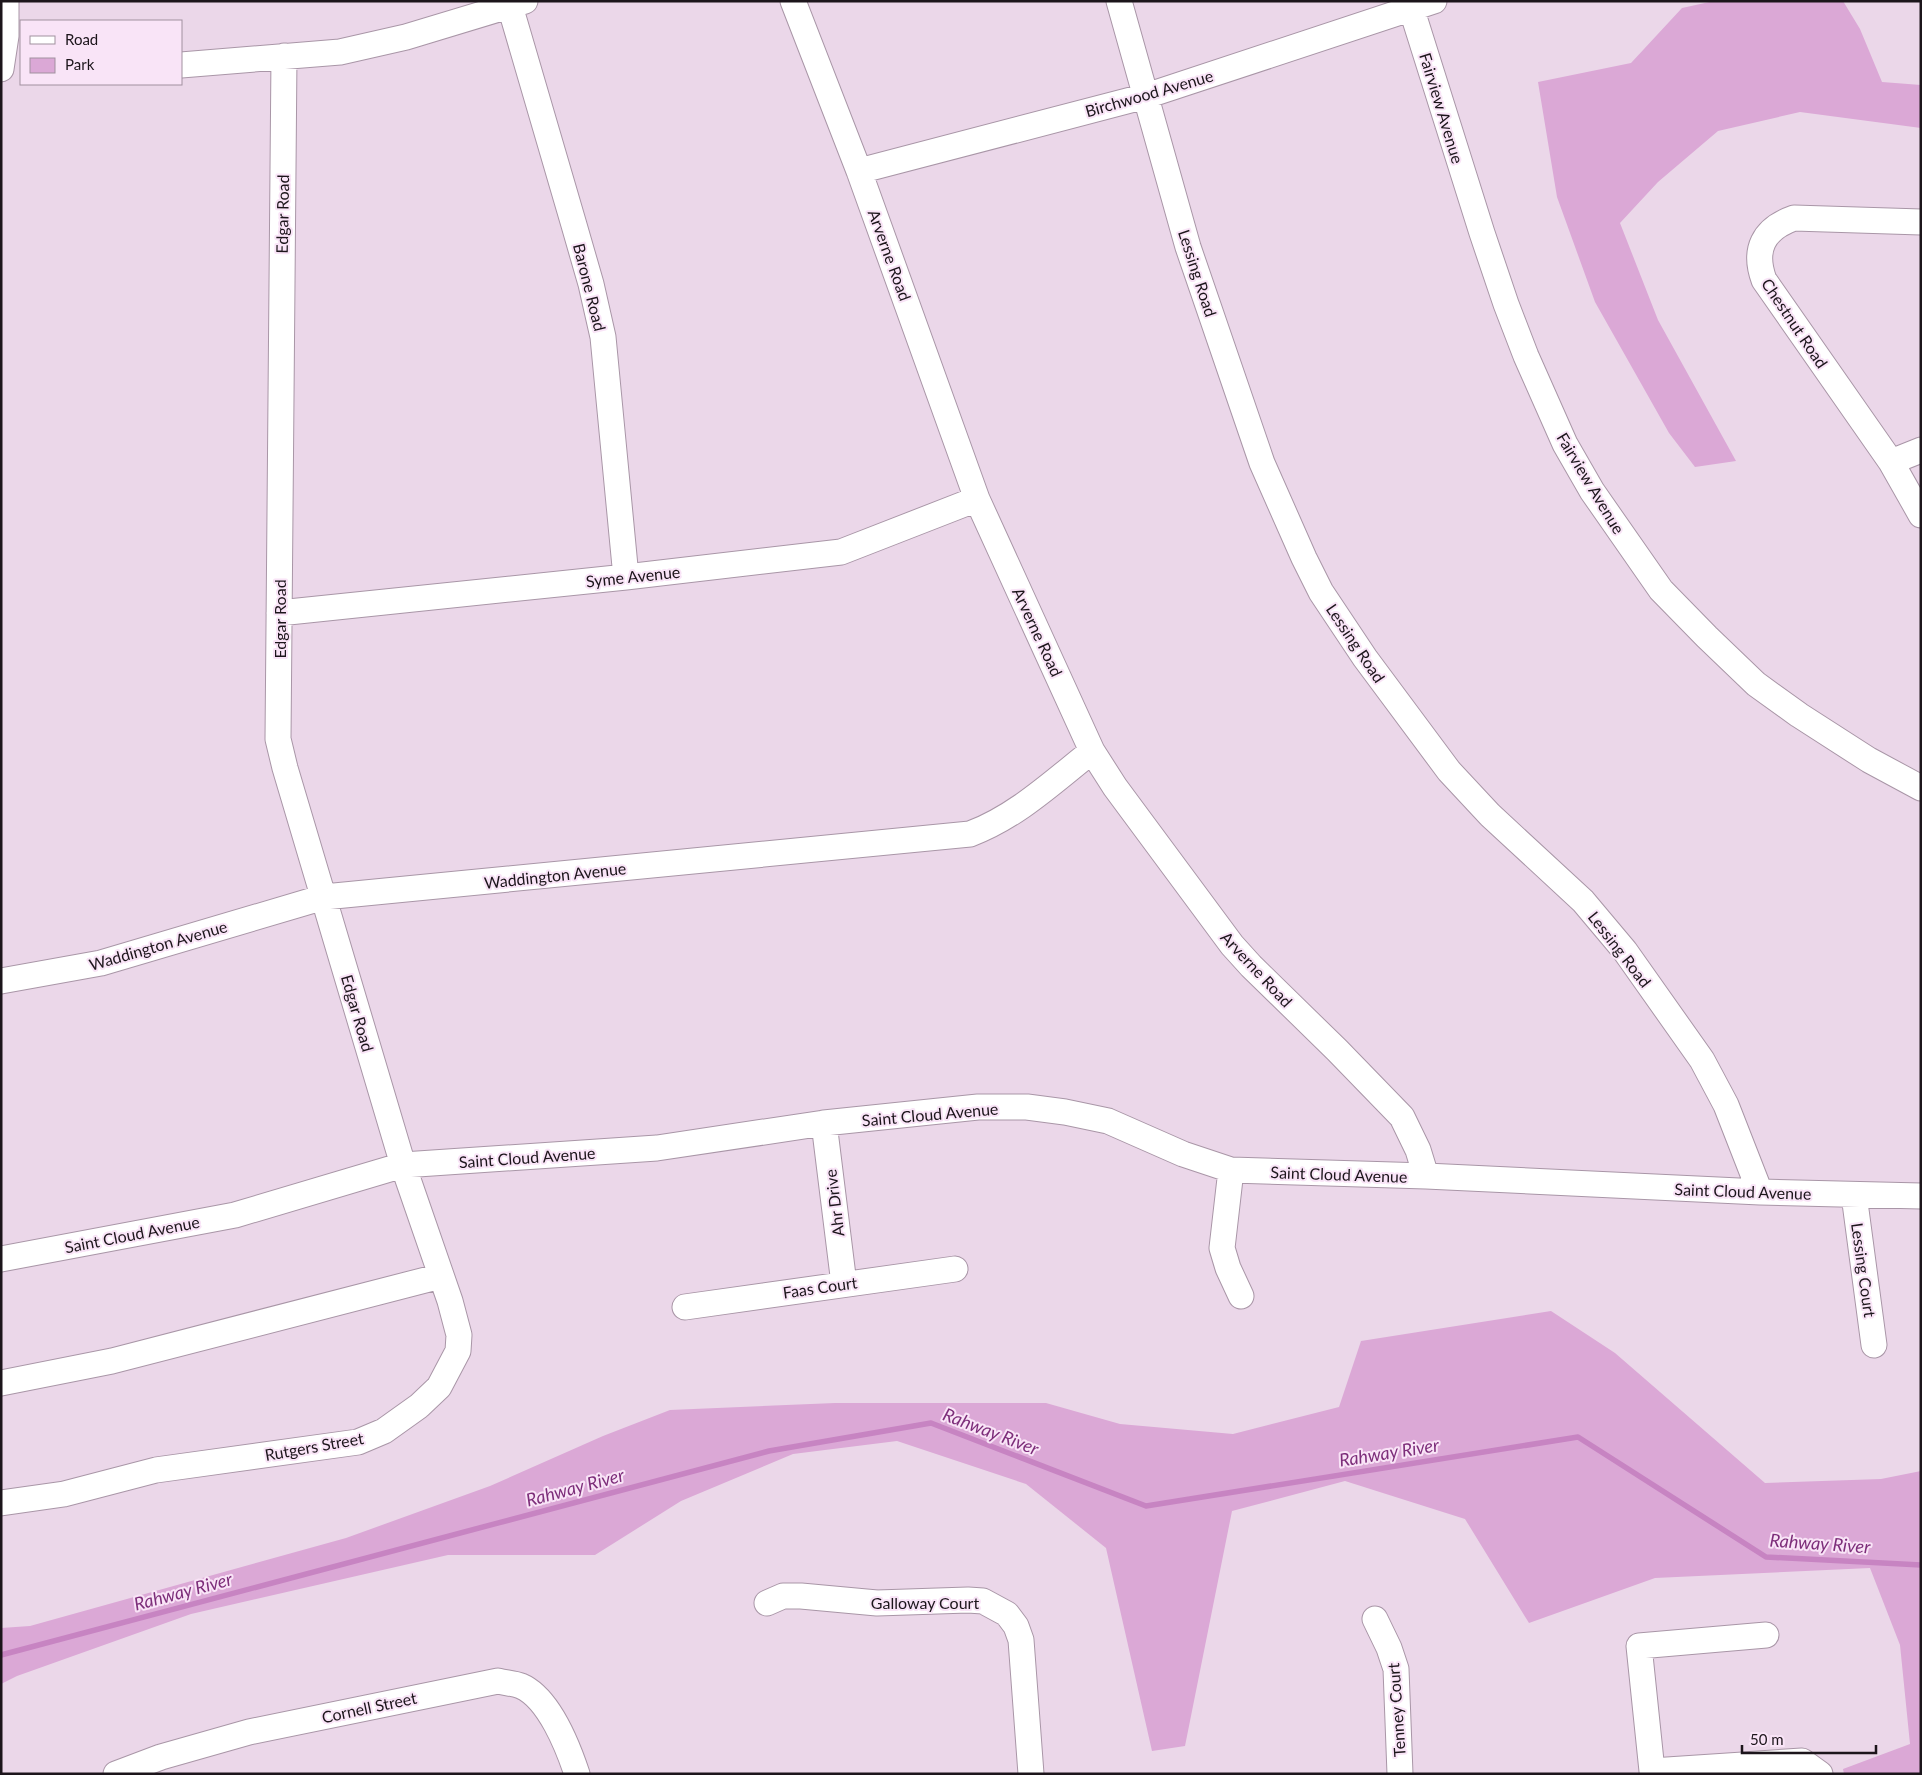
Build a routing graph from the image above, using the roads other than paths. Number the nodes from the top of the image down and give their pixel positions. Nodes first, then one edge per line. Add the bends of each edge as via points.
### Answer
1 (6, 1) edge
2 (794, 1) edge
3 (1119, 1) edge
4 (518, 4) edge
5 (1418, 4) edge
6 (284, 56) junction
7 (182, 65) edge
8 (1, 69) edge
9 (1, 78) edge
10 (20, 78) edge
11 (1146, 96) junction
12 (859, 171) junction
13 (1921, 222) edge
14 (1921, 450) edge
15 (1891, 462) junction
16 (977, 499) junction
17 (1921, 515) edge
18 (626, 577) junction
19 (279, 613) junction
20 (1092, 751) junction
21 (1921, 788) edge
22 (324, 897) junction
23 (1, 981) edge
24 (824, 1123) junction
25 (403, 1165) junction
26 (1231, 1170) junction
27 (1426, 1176) junction
28 (1760, 1192) junction
29 (1854, 1195) junction
30 (1921, 1196) edge
31 (1, 1258) edge
32 (955, 1269) dead end
33 (441, 1276) junction
34 (844, 1284) junction
35 (1241, 1296) dead end
36 (685, 1307) dead end
37 (1874, 1345) dead end
38 (1, 1383) edge
39 (1, 1503) edge
40 (767, 1602) dead end
41 (1375, 1619) dead end
42 (1766, 1635) dead end
43 (116, 1774) edge
44 (577, 1774) edge
45 (1031, 1774) edge
46 (1400, 1774) edge
47 (1820, 1774) edge

1 - 8 street via 6,36
2 - 12 street, Arverne Road
3 - 11 street, Lessing Road
4 - 6 street via 371,46
4 - 18 street, Barone Road via 603,337
5 - 11 street, Birchwood Avenue
5 - 21 street, Fairview Avenue via 1506,304 1565,444 1592,491 1662,590 1756,684 1862,755
6 - 7 street
6 - 19 street, Edgar Road
9 - 10 street
11 - 12 street, Birchwood Avenue
11 - 28 street, Lessing Road via 1188,247 1262,463 1322,592 1365,658 1449,771 1490,815 1583,901 1625,951 1702,1060 1726,1105
12 - 16 street, Arverne Road
13 - 15 street, Chestnut Road via 1794,218 1770,230 1759,254 1764,280
14 - 15 street
15 - 17 street, Chestnut Road
16 - 18 street, Syme Avenue via 841,552
16 - 20 street, Arverne Road
18 - 19 street, Syme Avenue
19 - 22 street, Edgar Road via 278,739
20 - 22 street, Waddington Avenue via 1012,813 990,827 970,834
20 - 27 street, Arverne Road via 1232,945 1402,1116
22 - 23 street, Waddington Avenue via 102,964
22 - 25 street, Edgar Road
24 - 25 street, Saint Cloud Avenue via 657,1148
24 - 26 street, Saint Cloud Avenue via 978,1107 1028,1107 1108,1121 1183,1154
24 - 34 street, Ahr Drive
25 - 31 street, Saint Cloud Avenue via 235,1215
25 - 33 street, Rutgers Street
26 - 27 street, Saint Cloud Avenue
26 - 35 street via 1222,1248
27 - 28 street, Saint Cloud Avenue
28 - 29 street, Saint Cloud Avenue
29 - 30 street, Saint Cloud Avenue
29 - 37 street, Lessing Court
32 - 34 street, Faas Court
33 - 38 street via 112,1361
33 - 39 street, Rutgers Street via 459,1335 458,1352 439,1387 384,1431 358,1442 156,1470 64,1494
34 - 36 street, Faas Court
40 - 45 street, Galloway Court via 783,1596 877,1603 968,1600 983,1601 1002,1610 1016,1626 1021,1640
41 - 46 street, Tenney Court via 1390,1648 1396,1669
42 - 47 street via 1640,1646 1652,1771 1802,1761
43 - 44 street, Cornell Street via 161,1757 249,1732 498,1681 521,1686 540,1702 550,1714

